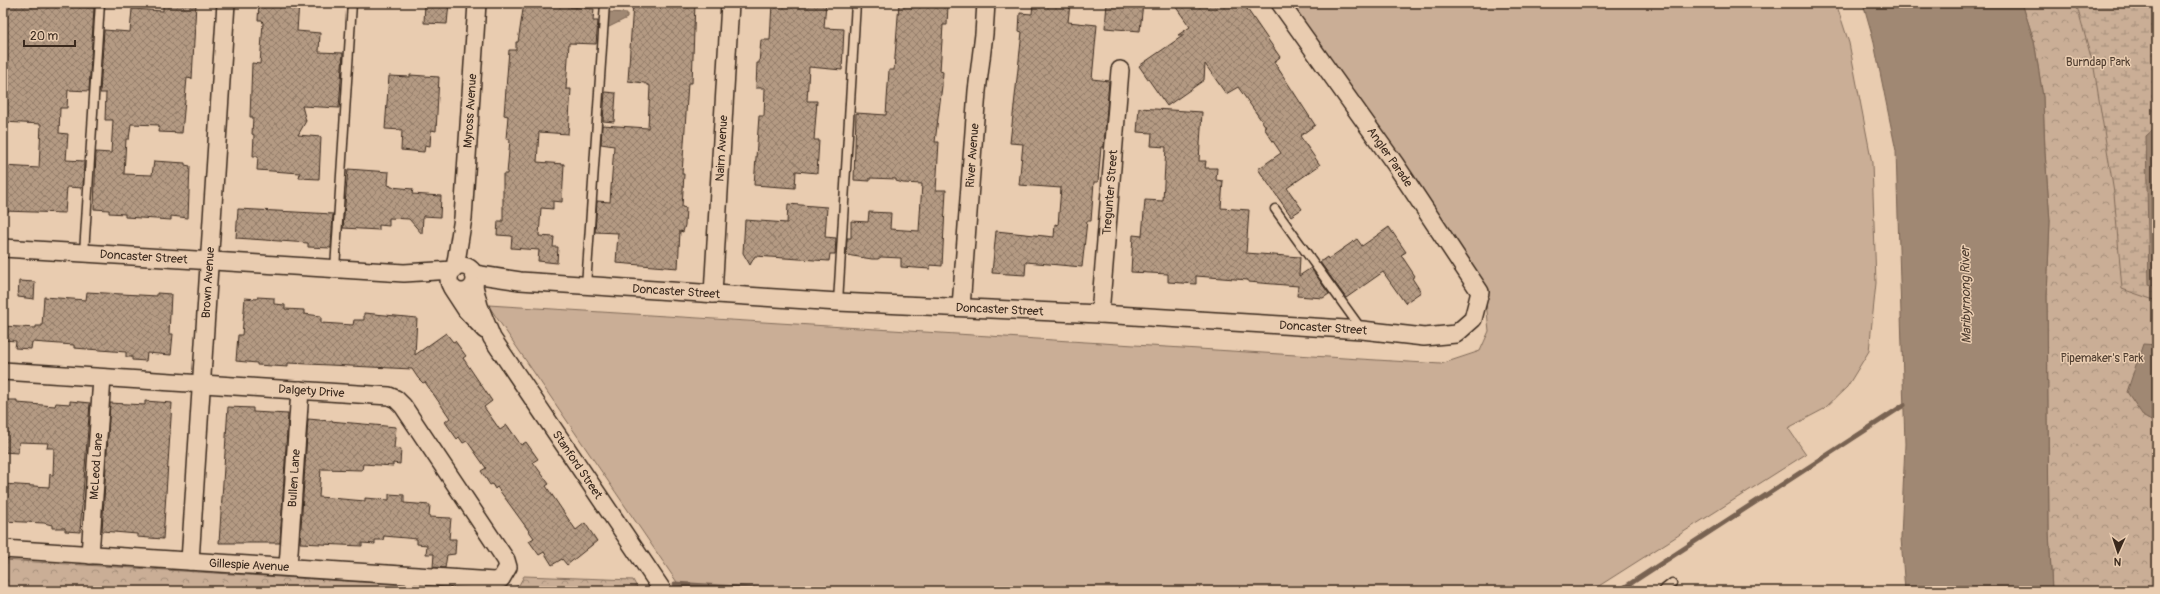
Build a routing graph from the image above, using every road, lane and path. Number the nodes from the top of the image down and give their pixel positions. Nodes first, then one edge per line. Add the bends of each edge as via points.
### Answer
1 (100, 3) edge
2 (226, 3) edge
3 (352, 3) edge
4 (477, 3) edge
5 (604, 3) edge
6 (730, 3) edge
7 (856, 3) edge
8 (986, 3) edge
9 (1280, 3) edge
10 (1120, 70) dead end
11 (1275, 209) dead end
12 (3, 248) edge
13 (84, 253) junction
14 (209, 261) junction
15 (335, 269) junction
16 (463, 278) junction
17 (586, 286) junction
18 (713, 294) junction
19 (838, 302) junction
20 (962, 308) junction
21 (1100, 314) junction
22 (1473, 318) joint
23 (1362, 330) junction
24 (3, 371) edge
25 (102, 378) junction
26 (201, 384) junction
27 (300, 390) junction
28 (3, 549) edge
29 (90, 555) junction
30 (190, 561) junction
31 (288, 567) junction
32 (494, 581) joint
33 (1672, 583) dead end
34 (663, 591) edge
35 (1662, 591) edge

1 - 13 lane
2 - 14 street, Brown Avenue
3 - 15 lane
4 - 16 street, Myross Avenue via 463,218
5 - 17 lane
6 - 18 street, Nairn Avenue
7 - 19 lane
8 - 20 street, River Avenue via 977,91
9 - 22 street, Angler Parade via 1395,164 1480,292
10 - 21 street, Tregunter Street
11 - 23 lane
12 - 13 street, Doncaster Street
13 - 14 street, Doncaster Street
14 - 15 street, Doncaster Street
14 - 26 street, Brown Avenue
15 - 16 street, Doncaster Street
16 - 17 street, Doncaster Street
16 - 34 street, Stanford Street via 467,311 492,338
17 - 18 street, Doncaster Street
18 - 19 street, Doncaster Street
19 - 20 street, Doncaster Street
20 - 21 street, Doncaster Street
21 - 23 street, Doncaster Street
22 - 23 street, Doncaster Street via 1456,334 1424,336
24 - 25 street, Dalgety Drive
25 - 26 street, Dalgety Drive
25 - 29 street, McLeod Lane
26 - 27 street, Dalgety Drive
26 - 30 street, Brown Avenue
27 - 31 street, Bullen Lane
27 - 32 street, Dalgety Drive via 389,396 396,399 506,560 508,567 505,574 501,579
28 - 29 street, Gillespie Avenue
29 - 30 street, Gillespie Avenue
30 - 31 street, Gillespie Avenue
31 - 32 street, Gillespie Avenue
33 - 35 lane

